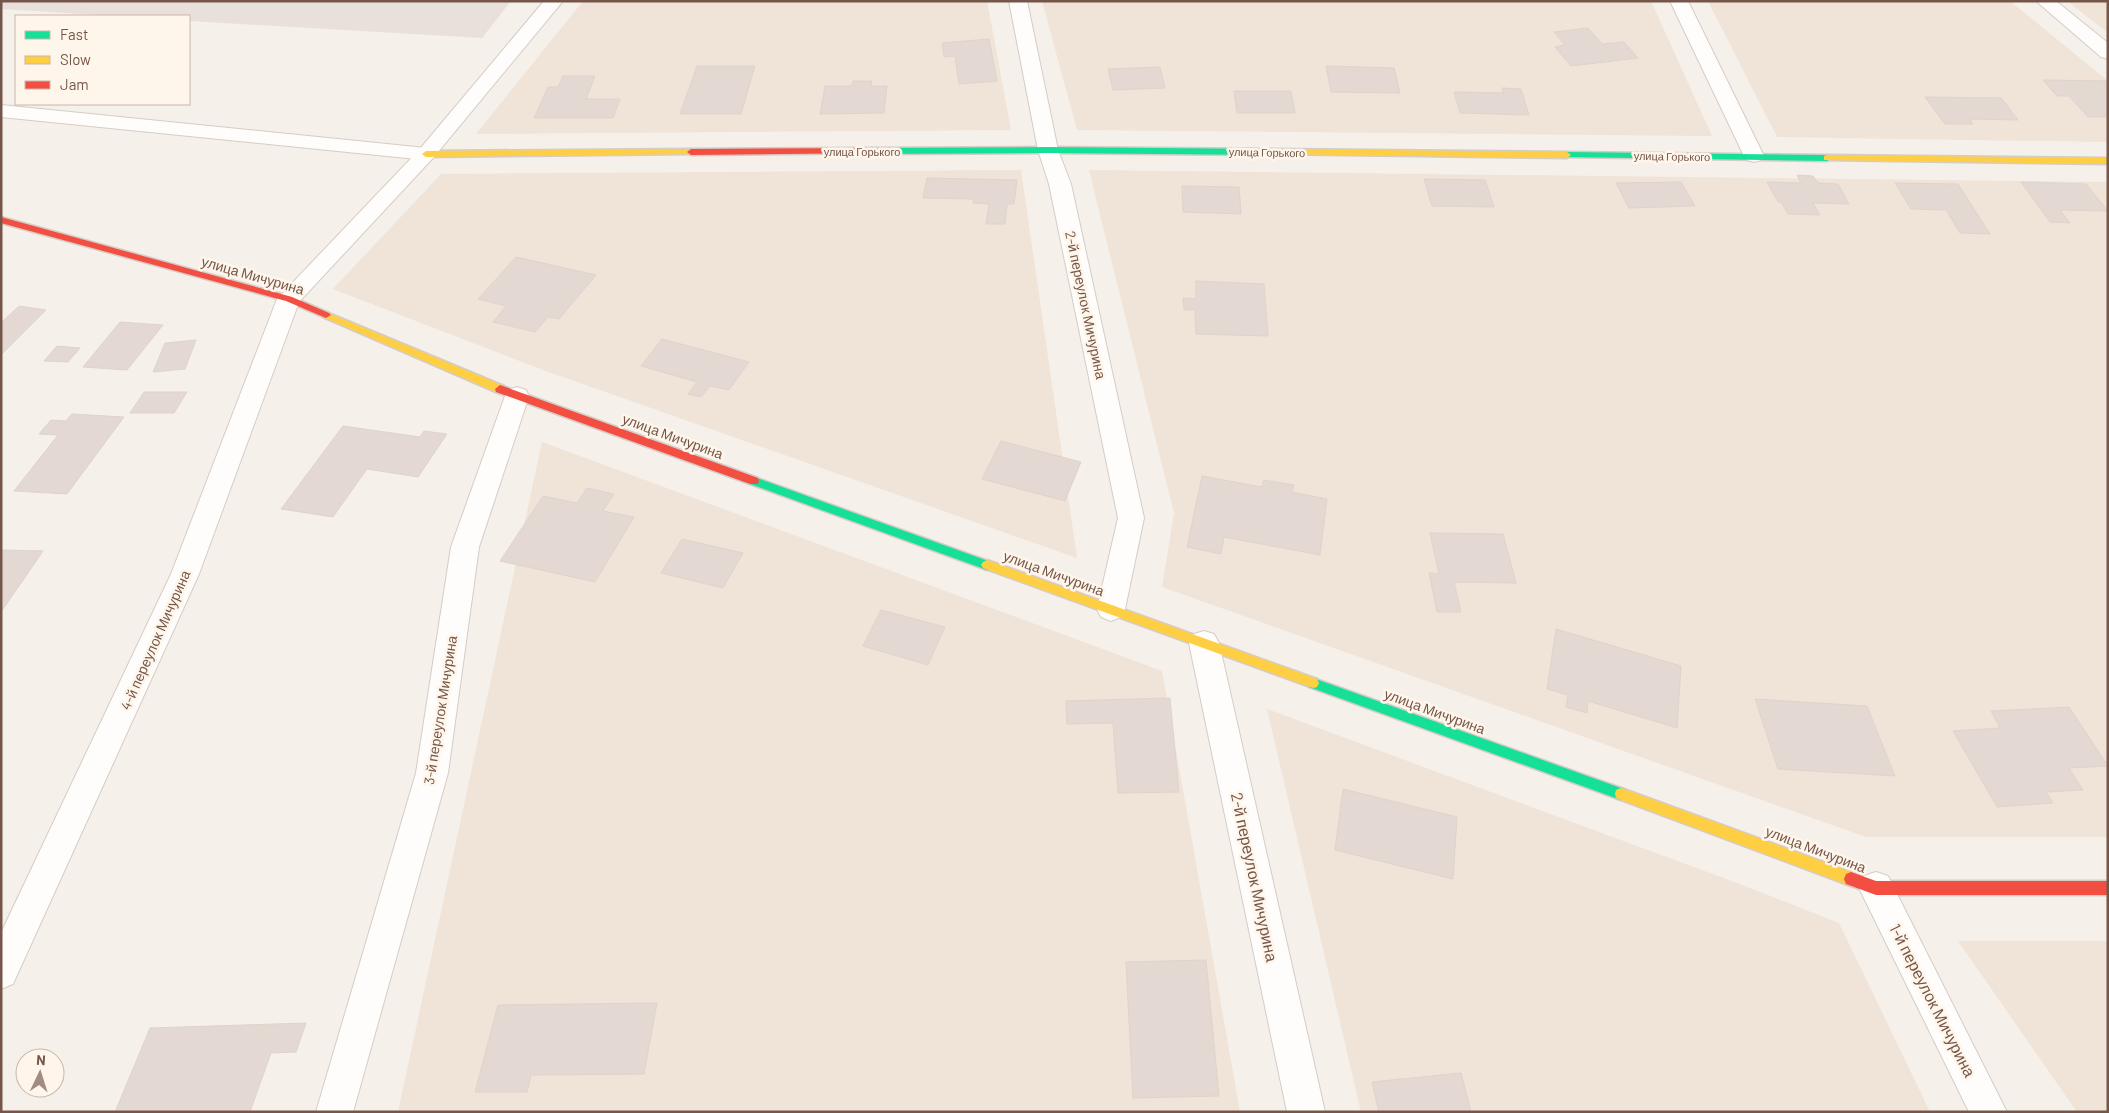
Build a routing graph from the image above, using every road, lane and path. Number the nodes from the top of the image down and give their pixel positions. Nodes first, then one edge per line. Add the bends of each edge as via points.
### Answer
1 (554, 1) edge
2 (1018, 1) edge
3 (1680, 1) edge
4 (2045, 1) edge
5 (2108, 53) edge
6 (1, 111) edge
7 (1048, 150) junction
8 (426, 154) junction
9 (1754, 156) junction
10 (2108, 161) edge
11 (1, 220) edge
12 (289, 299) junction
13 (517, 396) junction
14 (1111, 609) junction
15 (1204, 643) junction
16 (1876, 888) junction
17 (2108, 888) edge
18 (1, 972) edge
19 (334, 1112) edge
20 (1306, 1112) edge
21 (1990, 1112) edge

1 - 8 street
2 - 7 street, 2-й переулок Мичурина
3 - 9 street
4 - 5 street
6 - 8 street
7 - 8 main road, улица Горького
7 - 9 main road, улица Горького
7 - 14 street, 2-й переулок Мичурина via 1060,184 1131,518
8 - 12 street
9 - 10 main road, улица Горького
11 - 12 main road, улица Мичурина
12 - 13 main road, улица Мичурина
12 - 18 street, 4-й переулок Мичурина via 185,574
13 - 14 main road, улица Мичурина
13 - 19 street, 3-й переулок Мичурина via 465,547 432,773
14 - 15 main road, улица Мичурина
15 - 16 main road, улица Мичурина
15 - 20 street, 2-й переулок Мичурина
16 - 17 main road, улица Мичурина
16 - 21 street, 1-й переулок Мичурина

